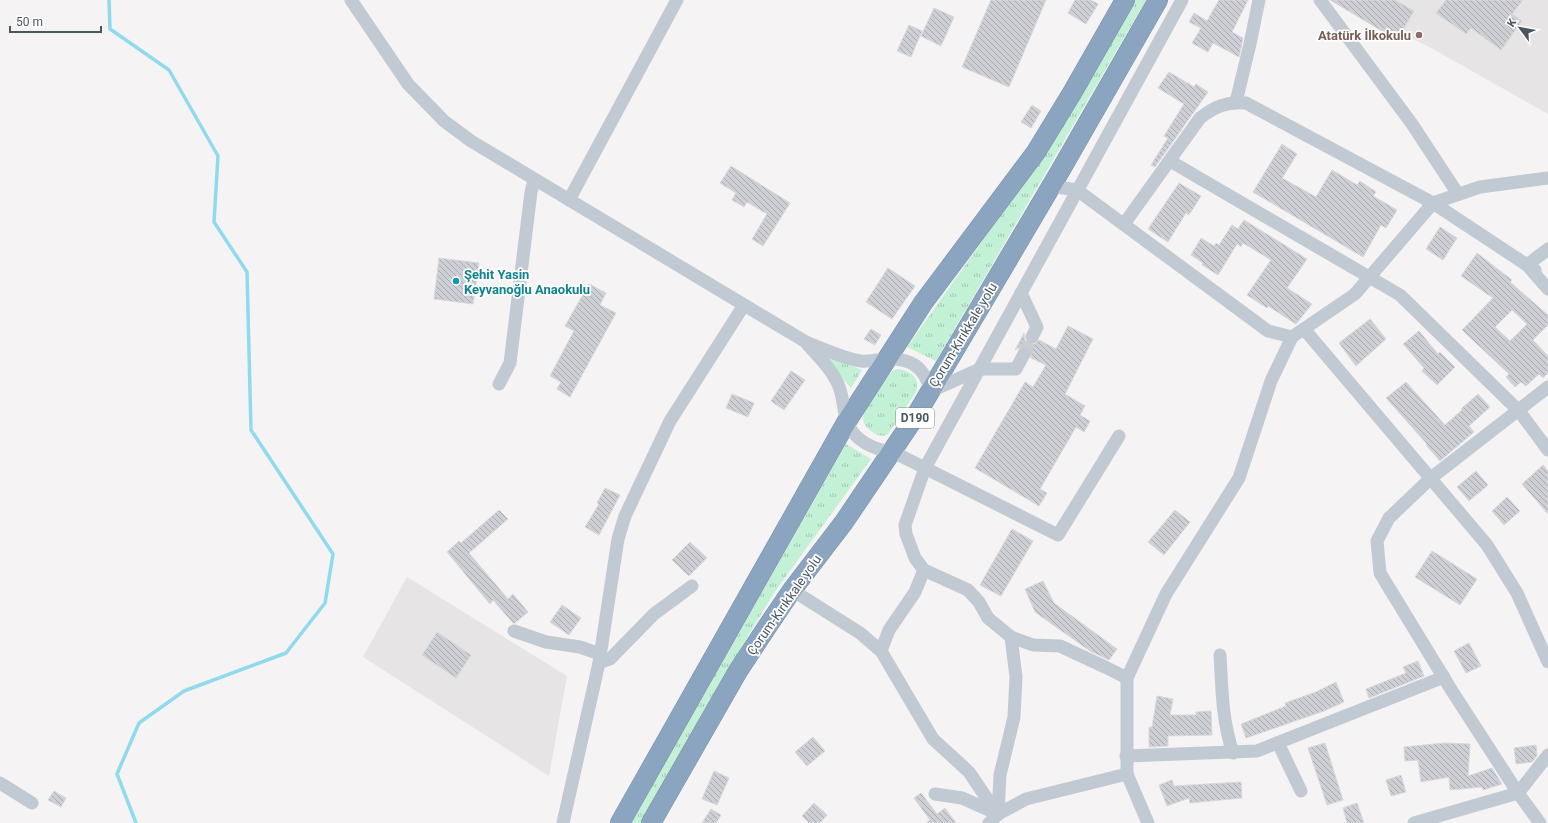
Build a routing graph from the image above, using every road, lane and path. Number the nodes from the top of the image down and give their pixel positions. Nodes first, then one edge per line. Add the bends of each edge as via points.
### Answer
1 (351, 0) edge
2 (677, 0) edge
3 (1125, 0) edge
4 (1158, 0) edge
5 (1182, 0) edge
6 (1259, 0) edge
7 (1320, 0) edge
8 (1132, 47) junction
9 (1151, 58) junction
10 (1236, 102) junction
11 (1170, 161) junction
12 (1548, 178) edge
13 (534, 181) junction
14 (1051, 186) junction
15 (1077, 190) junction
16 (1458, 194) junction
17 (569, 200) junction
18 (1433, 203) junction
19 (1124, 224) junction
20 (1548, 249) edge
21 (1528, 265) junction
22 (1370, 276) junction
23 (1548, 278) edge
24 (1548, 289) edge
25 (1021, 292) junction
26 (744, 305) junction
27 (1304, 329) junction
28 (1032, 337) tunnel mouth
29 (1292, 337) junction
30 (806, 342) junction
31 (1024, 354) tunnel mouth
32 (886, 359) junction
33 (980, 369) junction
34 (499, 384) dead end
35 (1548, 388) edge
36 (931, 391) junction
37 (1519, 411) junction
38 (847, 421) junction
39 (1119, 436) dead end
40 (1548, 450) edge
41 (893, 452) junction
42 (925, 468) junction
43 (1431, 478) junction
44 (924, 570) junction
45 (692, 586) dead end
46 (792, 590) junction
47 (514, 631) dead end
48 (1011, 637) junction
49 (881, 651) junction
50 (1220, 655) dead end
51 (600, 658) junction
52 (1548, 662) edge
53 (1444, 677) junction
54 (1127, 678) junction
55 (1278, 743) junction
56 (1233, 753) junction
57 (1548, 755) edge
58 (1126, 756) junction
59 (1127, 774) junction
60 (0, 783) edge
61 (1300, 791) dead end
62 (1518, 793) junction
63 (935, 794) dead end
64 (32, 803) dead end
65 (995, 820) edge
66 (563, 823) edge
67 (620, 823) edge
68 (652, 823) edge
69 (1148, 823) edge
70 (1414, 823) edge
71 (1540, 823) edge

1 - 13 street via 404,79 426,104 470,141
2 - 17 street
3 - 32 highway via 1036,152 923,303
4 - 8 highway, Çorum-Kırıkkale yolu / D190
5 - 9 street
6 - 10 street
7 - 16 street via 1412,124
8 - 9 street
8 - 14 highway, Çorum-Kırıkkale yolu / D190
9 - 15 street
10 - 11 street via 1217,107 1200,118
10 - 18 street via 1254,106
11 - 19 street
11 - 22 street
12 - 16 street via 1480,187
13 - 17 street
13 - 34 street via 510,363
14 - 15 street
14 - 36 highway, Çorum-Kırıkkale yolu / D190
15 - 19 street
15 - 25 street
16 - 18 street
17 - 26 street
18 - 21 street
18 - 22 street
19 - 29 street via 1268,331
20 - 21 street
21 - 23 street
21 - 24 street
22 - 27 street via 1355,294
22 - 37 street via 1400,295
25 - 28 street via 1037,327
25 - 33 street
26 - 30 street
26 - 51 street via 670,420 625,516 618,539
27 - 29 street
27 - 43 street
29 - 54 street via 1271,381 1239,478 1166,594
30 - 32 street via 848,358 863,361
30 - 38 street via 836,379 841,390
31 - 33 street via 1016,369
32 - 36 street via 897,359 915,365 927,378
32 - 38 highway
33 - 36 street
33 - 42 street
35 - 37 street
36 - 41 highway, Çorum-Kırıkkale yolu / D190
37 - 40 street
37 - 43 street
38 - 41 street via 853,432 867,444
38 - 67 highway
39 - 42 street via 1058,535
41 - 42 street
41 - 46 highway, Çorum-Kırıkkale yolu / D190
42 - 44 street via 905,526 915,558
43 - 52 street via 1487,545 1517,593
43 - 53 street via 1389,518 1377,541 1380,573
44 - 48 street via 968,590 988,618
44 - 49 street via 915,592 889,630
45 - 51 street via 654,614 610,659 605,662
46 - 49 street via 860,633
46 - 68 highway, Çorum-Kırıkkale yolu / D190 via 738,671
47 - 51 street via 546,642 580,647
48 - 54 street via 1033,645 1060,646
48 - 65 street via 1016,677 1014,717 1000,775
49 - 65 street via 933,739 969,772
50 - 56 street via 1223,710
51 - 66 street
53 - 55 street
53 - 62 street
54 - 58 street
55 - 56 street via 1257,752
55 - 61 street
56 - 58 street
57 - 62 street
58 - 59 street
59 - 65 street via 1026,799
59 - 69 street
60 - 64 street
62 - 70 street
62 - 71 street
63 - 65 street via 962,798

